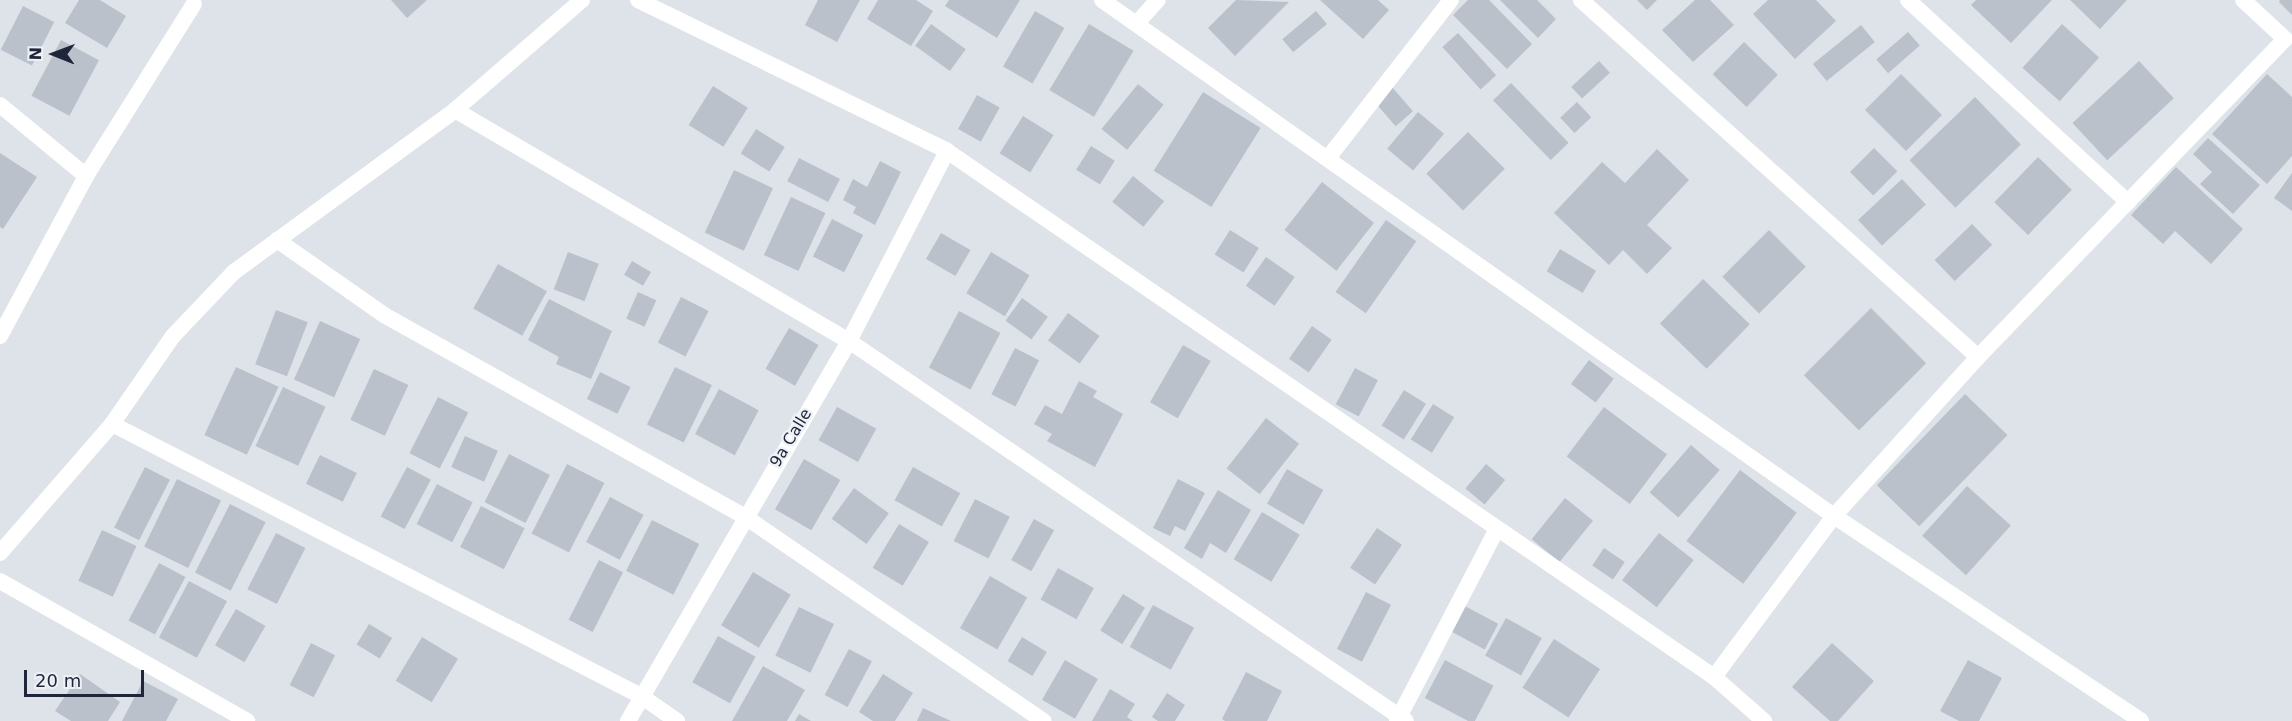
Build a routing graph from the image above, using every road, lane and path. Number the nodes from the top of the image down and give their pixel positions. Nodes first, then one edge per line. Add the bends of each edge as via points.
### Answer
1 (582, 0) edge
2 (638, 0) edge
3 (1102, 0) edge
4 (1158, 0) edge
5 (1451, 0) edge
6 (1581, 0) edge
7 (1908, 0) edge
8 (2243, 0) edge
9 (197, 1) edge
10 (1137, 23) junction
11 (455, 110) junction
12 (2, 111) edge
13 (947, 151) junction
14 (1328, 158) junction
15 (86, 176) junction
16 (2128, 202) junction
17 (277, 240) junction
18 (0, 336) edge
19 (849, 341) junction
20 (1978, 357) junction
21 (112, 424) junction
22 (744, 516) junction
23 (1834, 516) junction
24 (1497, 529) junction
25 (0, 553) edge
26 (0, 581) edge
27 (1714, 677) junction
28 (641, 696) junction
29 (1401, 720) edge
30 (247, 721) edge
31 (628, 721) edge
32 (678, 721) edge
33 (1043, 721) edge
34 (1764, 721) edge
35 (2141, 721) edge

1 - 11 street
2 - 13 street
3 - 10 street
4 - 10 street
5 - 14 street
6 - 20 street
7 - 16 street
8 - 16 street via 2285,39
9 - 15 street
10 - 14 street
11 - 17 street
11 - 19 street
12 - 15 street
13 - 19 street, 9a Calle
13 - 24 street
14 - 23 street
15 - 18 street
16 - 20 street
17 - 21 street via 234,272 173,336
17 - 22 street via 384,315
19 - 22 street, 9a Calle
19 - 29 street
20 - 23 street
21 - 25 street
21 - 28 street
22 - 28 street, 9a Calle
22 - 33 street
23 - 27 street
23 - 35 street
24 - 27 street
24 - 29 street
26 - 30 street
27 - 34 street
28 - 31 street, 9a Calle
28 - 32 street

